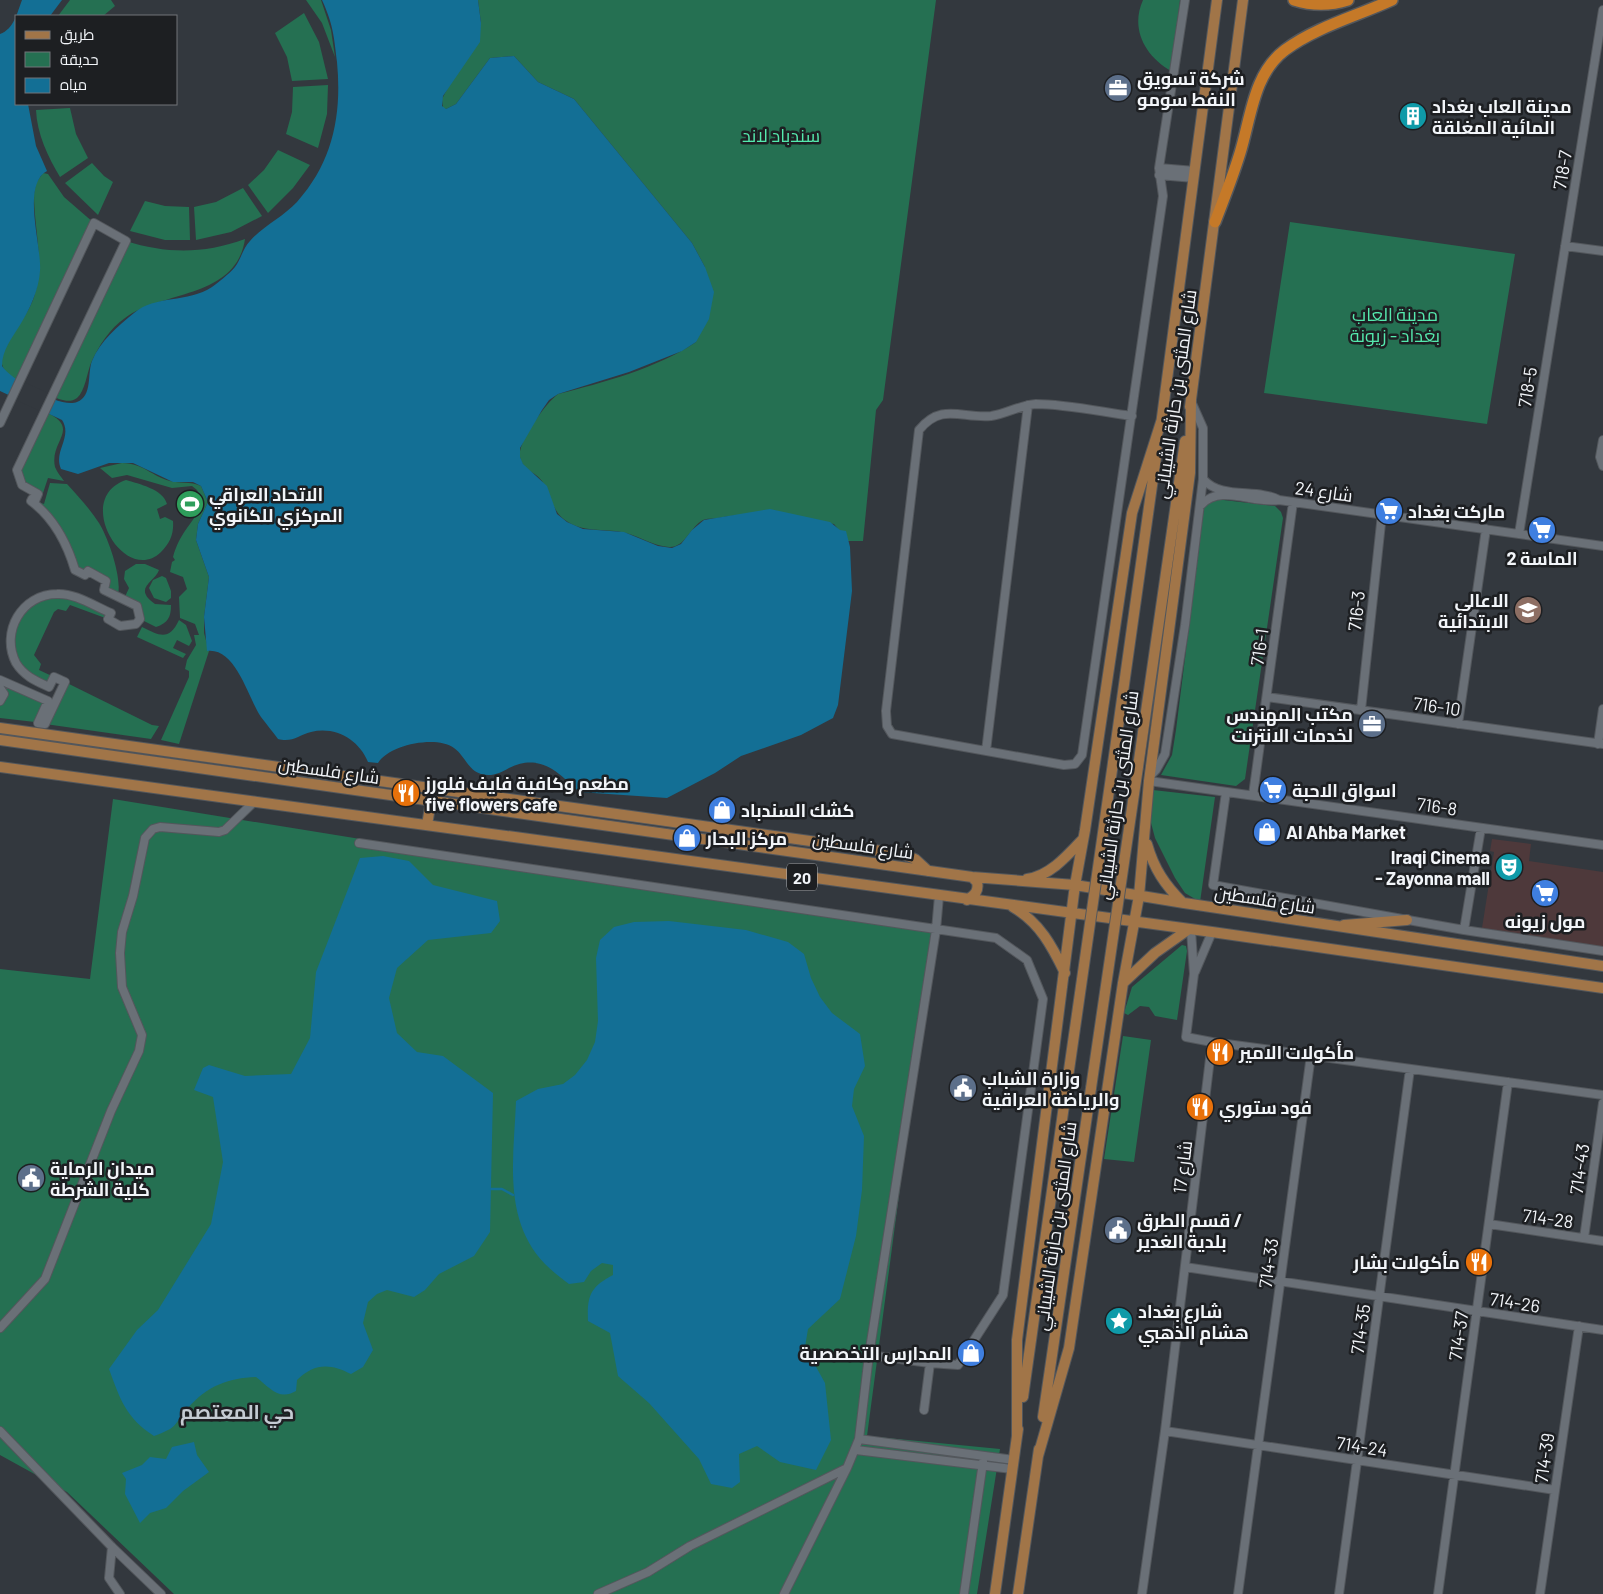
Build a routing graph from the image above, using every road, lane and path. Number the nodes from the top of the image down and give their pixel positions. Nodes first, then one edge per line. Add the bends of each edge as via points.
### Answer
1 (1185, 0) edge
2 (1217, 0) edge
3 (1243, 0) edge
4 (1294, 0) edge
5 (1348, 0) edge
6 (1392, 0) edge
7 (1603, 10) edge
8 (1159, 171) junction
9 (1194, 175) junction
10 (1215, 222) junction
11 (1565, 246) junction
12 (1603, 251) edge
13 (1191, 400) junction
14 (1028, 405) junction
15 (1132, 416) junction
16 (1162, 419) junction
17 (0, 423) edge
18 (1603, 440) edge
19 (1603, 466) edge
20 (1203, 479) junction
21 (1279, 500) junction
22 (1294, 502) junction
23 (1201, 505) junction
24 (1382, 514) junction
25 (1486, 529) junction
26 (1519, 534) junction
27 (1603, 546) edge
28 (0, 680) edge
29 (0, 688) edge
30 (1267, 697) junction
31 (0, 701) edge
32 (1603, 709) edge
33 (1360, 710) junction
34 (1458, 724) junction
35 (0, 728) edge
36 (0, 740) edge
37 (1601, 744) edge
38 (986, 751) junction
39 (0, 767) edge
40 (1149, 778) junction
41 (1226, 792) junction
42 (1253, 796) junction
43 (255, 801) junction
44 (431, 801) junction
45 (427, 824) junction
46 (719, 828) junction
47 (1481, 828) junction
48 (695, 838) junction
49 (1084, 838) junction
50 (1145, 838) junction
51 (359, 843) dead end
52 (1603, 845) edge
53 (928, 871) junction
54 (972, 877) junction
55 (1016, 881) junction
56 (1075, 885) junction
57 (939, 896) junction
58 (1139, 896) junction
59 (967, 900) junction
60 (1184, 904) junction
61 (1010, 906) junction
62 (1072, 914) junction
63 (1407, 920) junction
64 (1135, 922) junction
65 (1332, 926) junction
66 (1190, 929) junction
67 (936, 930) junction
68 (1464, 930) junction
69 (1212, 932) junction
70 (1603, 951) edge
71 (1603, 966) edge
72 (1065, 974) junction
73 (1194, 974) junction
74 (1123, 983) junction
75 (1603, 988) edge
76 (1212, 1042) junction
77 (1311, 1055) junction
78 (1410, 1069) junction
79 (1508, 1082) junction
80 (1603, 1096) edge
81 (1603, 1103) edge
82 (1489, 1224) junction
83 (1584, 1238) junction
84 (1603, 1241) edge
85 (1185, 1267) junction
86 (1280, 1282) junction
87 (1380, 1297) junction
88 (1477, 1311) junction
89 (1579, 1326) junction
90 (0, 1328) edge
91 (1603, 1330) edge
92 (869, 1355) junction
93 (930, 1363) junction
94 (924, 1410) dead end
95 (0, 1431) edge
96 (1165, 1431) junction
97 (1017, 1435) junction
98 (860, 1439) junction
99 (1258, 1445) junction
100 (856, 1450) junction
101 (984, 1456) junction
102 (1038, 1456) junction
103 (1357, 1460) junction
104 (1013, 1465) junction
105 (982, 1466) junction
106 (847, 1468) junction
107 (1455, 1475) junction
108 (1555, 1490) junction
109 (112, 1547) junction
110 (120, 1594) edge
111 (160, 1594) edge
112 (598, 1594) edge
113 (784, 1594) edge
114 (964, 1594) edge
115 (995, 1594) edge
116 (1018, 1594) edge
117 (1142, 1594) edge
118 (1238, 1594) edge
119 (1339, 1594) edge
120 (1438, 1594) edge
121 (1540, 1594) edge

1 - 8 street
2 - 9 main road, شارع المثنى بن حارثة الشيباني
3 - 10 main road, شارع المثنى بن حارثة الشيباني
4 - 5 highway via 1326,6
6 - 10 highway via 1308,35 1283,51 1264,76 1252,104 1240,152
7 - 11 street, 718-7
8 - 9 street
8 - 15 street via 1163,196
9 - 16 main road, شارع المثنى بن حارثة الشيباني
10 - 13 main road, شارع المثنى بن حارثة الشيباني
11 - 12 street
11 - 26 street, 718-5
13 - 20 street via 1203,428
13 - 40 main road via 1190,473
13 - 102 main road, شارع المثنى بن حارثة الشيباني, bridge
14 - 15 street
14 - 38 street
14 - 38 street via 992,416 945,414 929,420 919,430 886,711 887,726 892,734
15 - 38 street via 1082,755 1075,764 1064,765
16 - 49 main road via 1132,514
16 - 97 main road, شارع المثنى بن حارثة الشيباني, bridge
17 - 28 street via 94,224 126,241 17,470 22,485 38,494 35,501 31,501 55,526 66,544 75,570 85,575 88,571 106,581 104,590 137,606 140,619 136,624 120,626 108,620 111,613 71,596 59,593 40,596 19,612 10,643 16,663 31,679 50,688 54,678 65,682 44,724 38,723 48,701
18 - 19 street via 1600,457
20 - 21 street, شارع 24 via 1219,489 1267,495
20 - 23 street
21 - 22 street, شارع 24
21 - 23 street, شارع 24 via 1223,495 1208,498
22 - 24 street, شارع 24
22 - 30 street, 716-1
23 - 40 street via 1166,754
24 - 25 street, شارع 24
24 - 33 street, 716-3
25 - 26 street, شارع 24
25 - 34 street
26 - 27 street, شارع 24
29 - 31 street via 4,694
30 - 33 street, 716-10
30 - 42 street, 716-1
32 - 37 street
33 - 34 street, 716-10
34 - 37 street, 716-10
35 - 46 main road
36 - 44 main road, شارع فلسطين / 20
39 - 43 main road, 20
40 - 41 street, 716-8
40 - 50 main road
41 - 42 street, 716-8
41 - 63 street via 1213,885
42 - 47 street, 716-8
43 - 45 main road, 20
43 - 90 street via 219,832 160,827 144,838 120,953 122,986 142,1035 139,1051 111,1112 45,1279
44 - 45 main road
44 - 48 main road, شارع فلسطين / 20
45 - 57 main road, 20
46 - 48 main road
46 - 53 main road via 903,854 915,859
47 - 52 street, 716-8
47 - 68 street
48 - 53 main road, شارع فلسطين / 20
49 - 55 main road via 1043,874
49 - 56 main road
50 - 58 main road
50 - 60 main road via 1163,882
51 - 67 street
53 - 54 main road, شارع فلسطين / 20
54 - 55 main road, شارع فلسطين / 20
54 - 59 main road via 977,882 977,890
55 - 56 main road, شارع فلسطين / 20
56 - 58 main road, شارع فلسطين / 20
56 - 62 main road
57 - 59 main road, 20
57 - 67 street
58 - 60 main road, شارع فلسطين / 20
58 - 64 main road
59 - 61 main road, 20
60 - 65 main road, شارع فلسطين / 20
61 - 62 main road, 20
61 - 72 main road via 1034,922
62 - 64 main road, 20
62 - 72 main road
63 - 65 main road
63 - 68 street
64 - 66 main road, 20
64 - 74 main road
65 - 71 main road, شارع فلسطين / 20
66 - 69 main road, 20
66 - 73 street
66 - 74 main road via 1155,953
67 - 92 street
67 - 93 street via 996,938 1027,960 1043,998 1003,1295 958,1365
68 - 70 street
69 - 73 street
69 - 75 main road, 20
72 - 97 main road via 1017,1340
73 - 76 street via 1186,1037
74 - 102 main road via 1069,1348
76 - 77 street
76 - 85 street, شارع 17
77 - 78 street
77 - 86 street, 714-33
78 - 79 street
78 - 87 street, 714-35
79 - 80 street
79 - 82 street, 714-37
81 - 83 street, 714-43
82 - 83 street, 714-28
82 - 88 street, 714-37
83 - 84 street, 714-28
85 - 86 street, 714-26
85 - 96 street, شارع 17
86 - 87 street, 714-26
86 - 99 street, 714-33
87 - 88 street, 714-26
87 - 103 street, 714-35
88 - 89 street, 714-26
88 - 107 street, 714-37
89 - 91 street, 714-26
89 - 108 street, 714-39
92 - 93 street
92 - 98 street
93 - 94 street
95 - 109 street
96 - 99 street, 714-24
96 - 117 street, شارع 17
97 - 104 main road, شارع المثنى بن حارثة الشيباني
98 - 100 street
98 - 101 street
99 - 103 street, 714-24
99 - 118 street, 714-33
100 - 105 street
100 - 106 street
101 - 104 street
101 - 105 street
102 - 116 main road, شارع المثنى بن حارثة الشيباني
103 - 107 street, 714-24
103 - 119 street, 714-35
104 - 105 street
104 - 115 main road, شارع المثنى بن حارثة الشيباني
105 - 114 street
106 - 112 street via 690,1546 648,1572
106 - 113 street
107 - 108 street, 714-24
107 - 120 street, 714-37
108 - 121 street, 714-39
109 - 110 street via 109,1578
109 - 111 street

